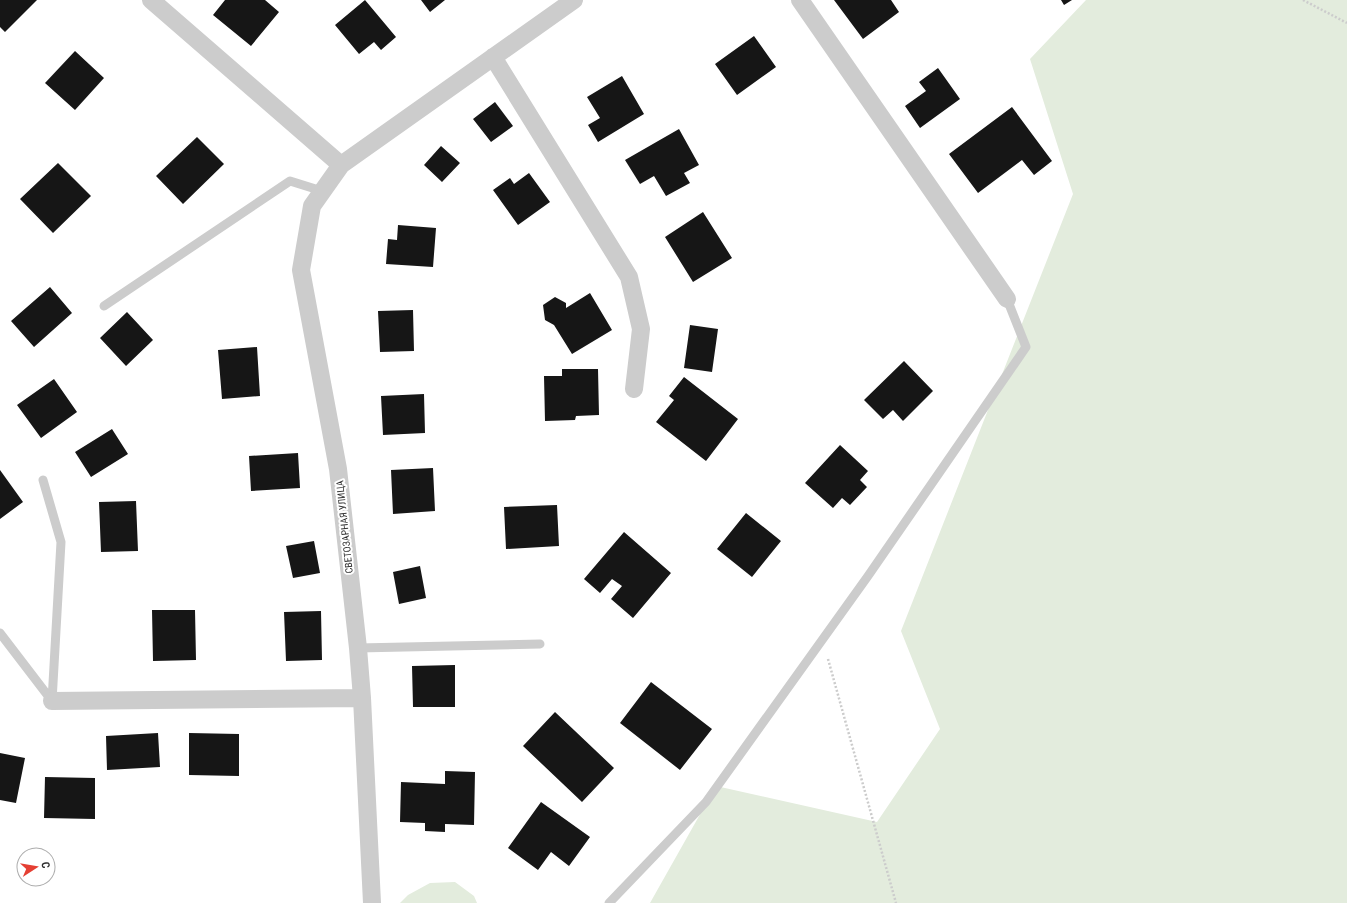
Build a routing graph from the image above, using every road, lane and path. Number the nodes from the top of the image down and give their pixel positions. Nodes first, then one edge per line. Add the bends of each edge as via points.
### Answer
1 (151, 0) edge
2 (574, 0) edge
3 (800, 0) edge
4 (1303, 0) edge
5 (1347, 23) edge
6 (493, 57) junction
7 (341, 165) junction
8 (322, 190) junction
9 (1007, 299) joint
10 (104, 306) dead end
11 (634, 389) dead end
12 (44, 480) dead end
13 (0, 633) edge
14 (823, 639) junction
15 (540, 644) dead end
16 (358, 648) junction
17 (362, 698) junction
18 (52, 701) junction
19 (372, 903) edge
20 (609, 903) edge
21 (896, 903) edge

1 - 7 street
2 - 6 street, СВЕТОЗАРНАЯ УЛИЦА
3 - 9 street
4 - 5 path
6 - 7 street, СВЕТОЗАРНАЯ УЛИЦА
6 - 11 street via 630,277 641,329
7 - 8 street, СВЕТОЗАРНАЯ УЛИЦА
8 - 10 lane via 290,181
8 - 16 street, СВЕТОЗАРНАЯ УЛИЦА via 312,206 301,270 338,469
9 - 14 lane via 1026,347
12 - 18 lane via 61,542
13 - 18 lane
14 - 20 lane via 706,802
14 - 21 path
15 - 16 lane
16 - 17 street, СВЕТОЗАРНАЯ УЛИЦА
17 - 18 street
17 - 19 street, СВЕТОЗАРНАЯ УЛИЦА

